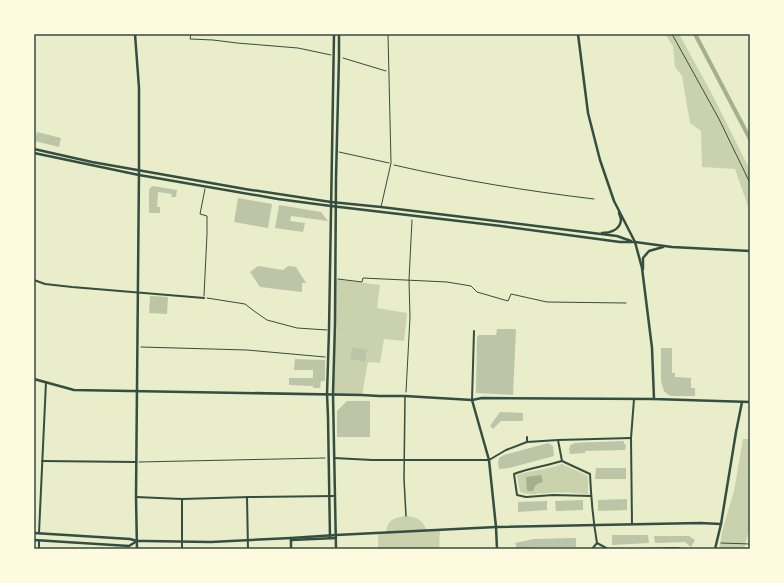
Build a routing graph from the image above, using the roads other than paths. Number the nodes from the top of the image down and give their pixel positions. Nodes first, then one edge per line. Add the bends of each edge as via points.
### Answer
1 (135, 34) edge
2 (334, 34) edge
3 (339, 34) edge
4 (388, 34) edge
5 (578, 34) edge
6 (34, 149) edge
7 (34, 153) edge
8 (139, 170) junction
9 (139, 175) junction
10 (331, 204) junction
11 (336, 205) junction
12 (381, 207) junction
13 (619, 211) junction
14 (478, 219) junction
15 (478, 223) junction
16 (594, 234) junction
17 (635, 242) junction
18 (668, 246) junction
19 (750, 251) edge
20 (642, 273) junction
21 (34, 280) edge
22 (137, 292) junction
23 (204, 298) road end
24 (474, 331) dead end
25 (34, 379) edge
26 (46, 382) junction
27 (136, 392) junction
28 (327, 394) junction
29 (333, 394) junction
30 (405, 396) junction
31 (634, 399) junction
32 (654, 399) junction
33 (472, 400) junction
34 (742, 402) junction
35 (750, 402) edge
36 (527, 437) dead end
37 (631, 438) junction
38 (558, 440) junction
39 (527, 442) junction
40 (334, 458) junction
41 (404, 460) junction
42 (489, 460) junction
43 (42, 461) junction
44 (562, 461) junction
45 (136, 462) junction
46 (330, 496) junction
47 (335, 496) junction
48 (591, 496) junction
49 (136, 497) junction
50 (247, 497) junction
51 (182, 499) junction
52 (406, 516) dead end
53 (632, 524) junction
54 (721, 524) junction
55 (594, 525) junction
56 (496, 527) junction
57 (34, 533) edge
58 (38, 533) junction
59 (336, 536) junction
60 (330, 537) junction
61 (291, 539) junction
62 (34, 540) edge
63 (248, 540) junction
64 (39, 541) junction
65 (137, 541) junction
66 (181, 542) junction
67 (597, 543) junction
68 (39, 549) edge
69 (137, 549) edge
70 (182, 549) edge
71 (248, 549) edge
72 (291, 549) edge
73 (336, 549) edge
74 (497, 549) edge
75 (592, 549) edge
76 (608, 549) edge
77 (634, 549) edge
78 (680, 549) edge
79 (715, 549) edge

1 - 8 street
2 - 10 street
3 - 11 street
4 - 12 lane via 390,164
5 - 13 street via 588,113 600,160
6 - 8 street
7 - 9 street
8 - 9 street
8 - 10 street
9 - 10 street via 278,199
9 - 22 street
10 - 11 street
10 - 28 street
11 - 12 street
11 - 15 street
11 - 29 street
12 - 14 street
13 - 16 street via 621,221 618,228 610,233
13 - 17 street
14 - 15 street
14 - 16 street
15 - 17 street
16 - 17 street via 617,236
17 - 18 street
17 - 20 street
18 - 19 street
18 - 20 street via 649,251 643,258
20 - 32 street via 652,348
21 - 22 street
22 - 23 street
22 - 27 street
24 - 33 street
25 - 26 street
26 - 27 street via 74,390
26 - 43 street
27 - 28 street
27 - 45 street
28 - 29 street
28 - 46 street
29 - 30 street
29 - 40 street
30 - 33 street
30 - 41 street
31 - 32 street
31 - 33 street
31 - 37 street
32 - 34 street
33 - 42 street
34 - 35 street
34 - 54 street
36 - 39 street
37 - 38 street
37 - 53 street
38 - 39 street
38 - 44 street
39 - 42 street
40 - 41 street
40 - 47 street
41 - 42 street
41 - 52 street
42 - 56 street
43 - 45 street
43 - 58 street
44 - 48 street via 590,474
44 - 48 street via 514,474 517,495
45 - 49 street
46 - 47 street
46 - 50 street
46 - 60 street
47 - 59 street
48 - 55 street
49 - 51 street
49 - 65 street
50 - 51 street
50 - 63 street
51 - 66 street
53 - 54 street
53 - 55 street
54 - 79 street
55 - 56 street
55 - 67 street
56 - 59 street
56 - 74 street
57 - 58 street
58 - 65 street via 130,538
59 - 60 street
59 - 73 street
60 - 61 street
61 - 63 street
61 - 72 street
62 - 64 street
63 - 66 street
63 - 71 street
64 - 65 street via 129,546
64 - 68 street
65 - 66 street
65 - 69 street
66 - 70 street
67 - 75 street
67 - 76 street
77 - 78 street

